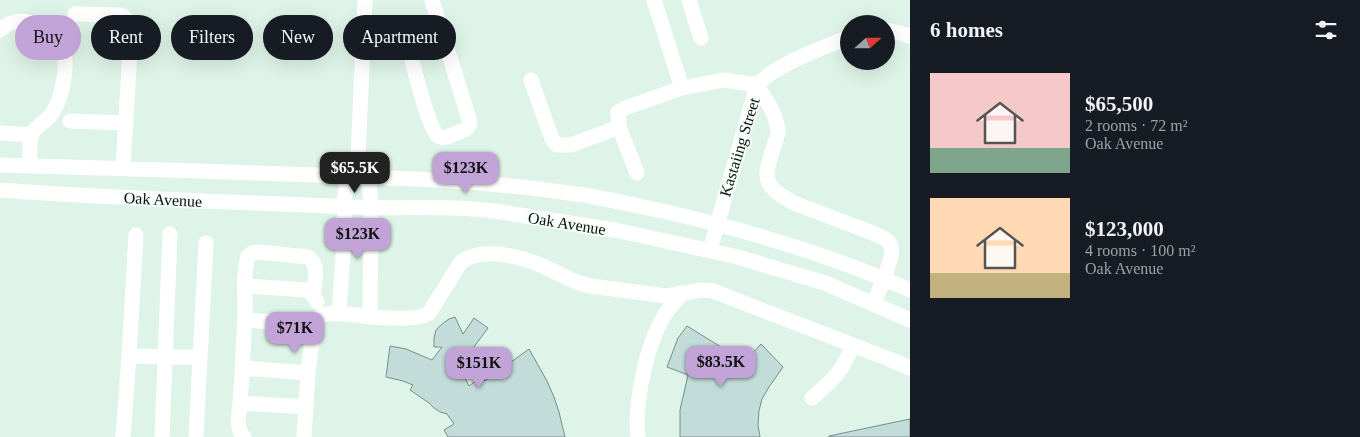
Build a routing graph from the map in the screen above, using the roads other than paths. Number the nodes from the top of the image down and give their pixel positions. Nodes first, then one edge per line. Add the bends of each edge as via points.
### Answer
1 (365, 0) edge
2 (432, 0) edge
3 (654, 0) edge
4 (689, 0) edge
5 (75, 14) dead end
6 (437, 15) edge
7 (439, 22) joint
8 (0, 30) edge
9 (895, 32) edge
10 (910, 36) edge
11 (701, 38) dead end
12 (840, 41) edge
13 (531, 80) dead end
14 (758, 85) junction
15 (682, 88) junction
16 (70, 121) dead end
17 (126, 122) junction
18 (620, 127) junction
19 (0, 133) edge
20 (32, 135) junction
21 (358, 156) junction
22 (0, 165) edge
23 (30, 165) junction
24 (123, 168) junction
25 (637, 173) dead end
26 (347, 176) junction
27 (369, 177) junction
28 (0, 190) edge
29 (60, 194) junction
30 (0, 200) edge
31 (344, 206) junction
32 (371, 208) junction
33 (716, 223) junction
34 (170, 234) dead end
35 (136, 235) dead end
36 (206, 243) dead end
37 (710, 250) junction
38 (884, 278) junction
39 (245, 286) junction
40 (910, 290) edge
41 (313, 294) junction
42 (684, 294) junction
43 (874, 303) junction
44 (339, 313) junction
45 (370, 316) junction
46 (245, 320) junction
47 (318, 320) junction
48 (910, 320) edge
49 (853, 345) junction
50 (129, 356) junction
51 (165, 357) junction
52 (200, 357) junction
53 (243, 368) junction
54 (910, 368) edge
55 (308, 373) junction
56 (812, 398) dead end
57 (240, 403) junction
58 (306, 407) junction
59 (123, 437) edge
60 (162, 437) edge
61 (196, 437) edge
62 (244, 437) edge
63 (304, 437) edge
64 (638, 437) edge

1 - 21 street
2 - 6 street
3 - 15 street
4 - 11 street
5 - 17 street via 120,15 129,24
7 - 7 street via 470,122 467,129 442,137 433,128 407,40
8 - 20 street via 15,22 37,25 64,54 59,102
9 - 10 street
12 - 14 street, Kastaiing Street via 776,70
13 - 18 street via 552,139 558,145 571,144
14 - 15 street via 724,80
14 - 33 street, Kastaiing Street
14 - 38 street via 778,128 767,172 773,189 794,203 888,240 892,251
15 - 18 street via 620,110 617,113
16 - 17 street
17 - 24 street
18 - 25 street
19 - 20 street
20 - 23 street
21 - 26 street
21 - 27 street
22 - 23 street, Oak Avenue
23 - 24 street, Oak Avenue
24 - 26 street, Oak Avenue
26 - 27 street, Oak Avenue
26 - 31 street
27 - 32 street
27 - 33 street, Oak Avenue via 487,183 576,194
28 - 29 street, Oak Avenue
29 - 30 street
29 - 31 street, Oak Avenue
31 - 32 street, Oak Avenue
31 - 44 street
32 - 37 street, Oak Avenue via 487,210 620,231
32 - 45 street
33 - 37 street, Kastaiing Street
33 - 38 street, Oak Avenue
34 - 51 street
35 - 50 street
36 - 52 street
37 - 43 street, Oak Avenue via 825,283
38 - 40 street, Oak Avenue
38 - 43 street
39 - 41 street via 307,290
39 - 41 street via 245,266 248,256 253,253 308,257 315,263
39 - 46 street
41 - 47 street
42 - 45 street via 656,296 581,285 532,262 488,254 472,256 461,262 427,315 420,318
42 - 49 street via 702,290 720,293
42 - 64 street via 660,322 649,350 642,380
43 - 48 street, Oak Avenue
44 - 45 street
44 - 47 street
46 - 47 street
46 - 53 street
47 - 55 street
49 - 54 street
49 - 56 street via 837,376
50 - 51 street
50 - 59 street
51 - 52 street
51 - 60 street
52 - 61 street
53 - 55 street
53 - 57 street
55 - 58 street
57 - 58 street
57 - 62 street via 238,423
58 - 63 street

